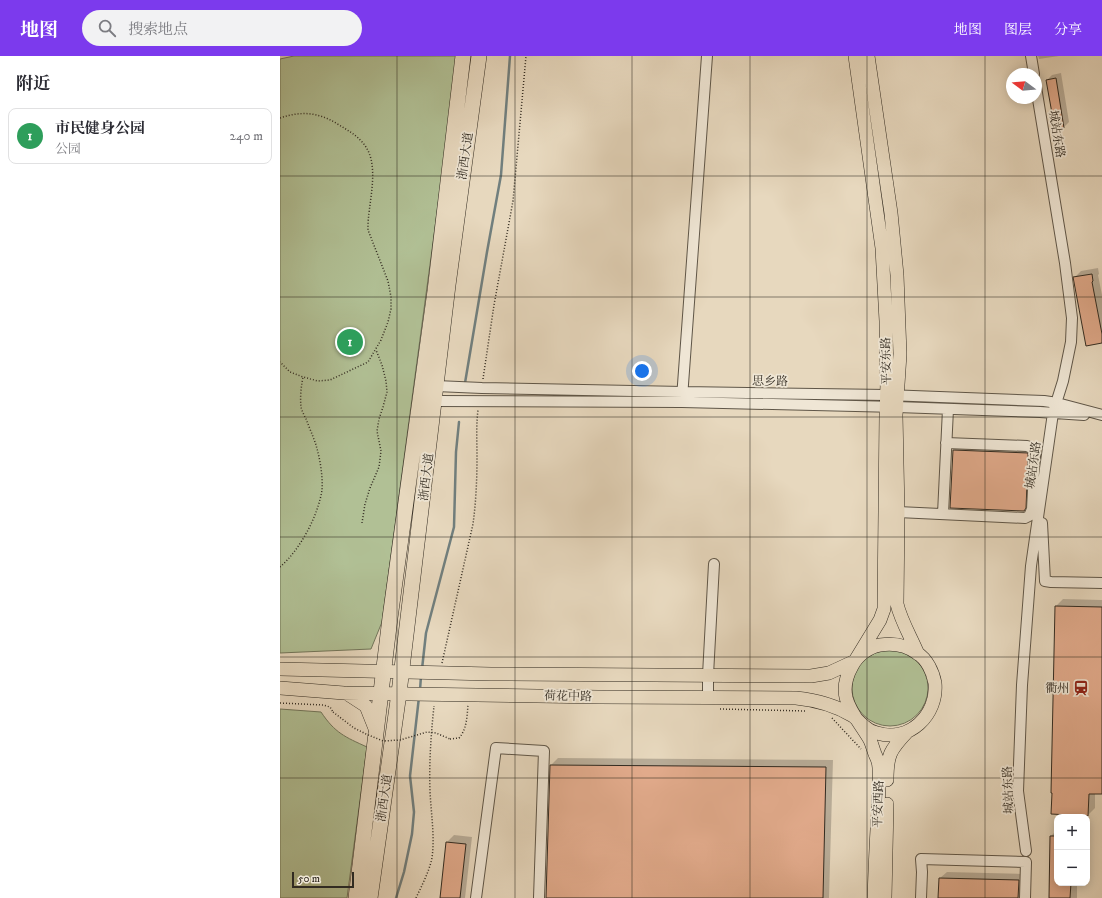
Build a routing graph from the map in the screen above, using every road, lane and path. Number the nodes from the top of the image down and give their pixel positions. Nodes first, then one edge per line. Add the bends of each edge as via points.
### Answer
1 (463, 56) edge
2 (479, 56) edge
3 (526, 56) edge
4 (707, 56) edge
5 (855, 56) edge
6 (868, 56) edge
7 (1031, 56) edge
8 (1033, 68) edge
9 (1039, 104) edge
10 (280, 118) edge
11 (376, 349) junction
12 (280, 362) edge
13 (303, 377) junction
14 (436, 386) junction
15 (482, 388) junction
16 (683, 397) junction
17 (435, 401) junction
18 (892, 401) junction
19 (478, 402) junction
20 (1057, 403) junction
21 (948, 409) junction
22 (1053, 413) junction
23 (1102, 416) edge
24 (946, 443) junction
25 (1041, 499) junction
26 (898, 512) junction
27 (943, 514) junction
28 (362, 523) dead end
29 (714, 564) dead end
30 (280, 567) edge
31 (1102, 583) edge
32 (918, 654) junction
33 (855, 661) junction
34 (280, 669) edge
35 (383, 671) junction
36 (407, 672) junction
37 (438, 672) junction
38 (708, 675) junction
39 (280, 688) edge
40 (344, 692) junction
41 (381, 693) junction
42 (405, 694) junction
43 (433, 694) junction
44 (708, 698) junction
45 (468, 701) dead end
46 (280, 703) edge
47 (854, 716) junction
48 (376, 731) junction
49 (907, 732) junction
50 (1026, 851) dead end
51 (356, 898) edge
52 (370, 898) edge
53 (416, 898) edge
54 (476, 898) edge
55 (539, 898) edge
56 (874, 898) edge
57 (885, 898) edge
58 (921, 898) edge
59 (1025, 898) edge

1 - 35 highway, 浙西大道 via 435,291
2 - 14 highway, 浙西大道
3 - 15 path via 513,201
4 - 16 street
5 - 18 main road, 平安东路 via 882,248 887,384
6 - 18 main road, 平安东路 via 891,213 897,275 900,354
7 - 8 street
9 - 20 street, 城站东路 via 1072,318 1071,342
10 - 11 path via 301,113 316,114 350,132 362,141 368,150 372,165 372,188 368,230 388,281 391,297 388,322
11 - 13 path via 368,362 330,380 318,381
11 - 28 path via 387,392 377,431 381,451 379,467 365,504
12 - 13 path via 290,372
13 - 30 path via 301,409 316,445 322,472 322,489 313,520 302,540
14 - 15 street, 思乡路
14 - 17 highway, 浙西大道
15 - 16 street, 思乡路
16 - 18 street, 思乡路
16 - 19 street, 思乡路
17 - 19 street, 思乡路
17 - 36 highway, 浙西大道
18 - 20 street, 思乡路
18 - 21 street, 思乡路
18 - 26 main road, 平安东路
18 - 33 main road, 平安东路 via 884,609
19 - 37 path via 473,524
20 - 22 street, 城站东路
20 - 23 street, 思乡路
21 - 22 street, 思乡路
21 - 24 street
22 - 23 street, 思乡路
22 - 25 street, 城站东路
24 - 27 street
24 - 27 street via 1027,446 1032,448 1035,454 1032,510 1029,516 1025,518
25 - 31 street via 1045,581
25 - 50 street, 城站东路 via 1031,566 1022,685 1018,791
26 - 27 street
26 - 32 main road, 平安东路 via 897,604
29 - 38 street
32 - 33 main road via 906,647 892,644 865,651
32 - 49 main road via 928,664 936,690 934,703 928,714 920,724
33 - 38 main road via 829,673 811,676
33 - 47 main road via 848,674 845,688 847,703
34 - 35 main road
35 - 36 main road
35 - 41 highway, 浙西大道
36 - 37 main road
36 - 42 highway, 浙西大道
37 - 38 main road
38 - 44 street
39 - 40 main road, 荷花中路
40 - 41 main road, 荷花中路
40 - 48 main road via 366,706
41 - 42 main road, 荷花中路
41 - 48 highway, 浙西大道
42 - 43 main road, 荷花中路
42 - 52 highway, 浙西大道
43 - 44 main road, 荷花中路
43 - 53 path via 430,791 434,834 428,872
44 - 47 main road, 荷花中路 via 808,699
45 - 46 path, bridge via 467,721 459,738 450,739 427,732 400,740 383,741 354,728 323,704
47 - 49 main road via 864,727 878,733 892,735
47 - 56 main road, 平安西路 via 871,741 879,766
48 - 51 highway, 浙西大道
49 - 57 main road, 平安西路 via 896,743 887,764
54 - 55 street via 496,748 544,751
58 - 59 street via 921,859 1026,862

